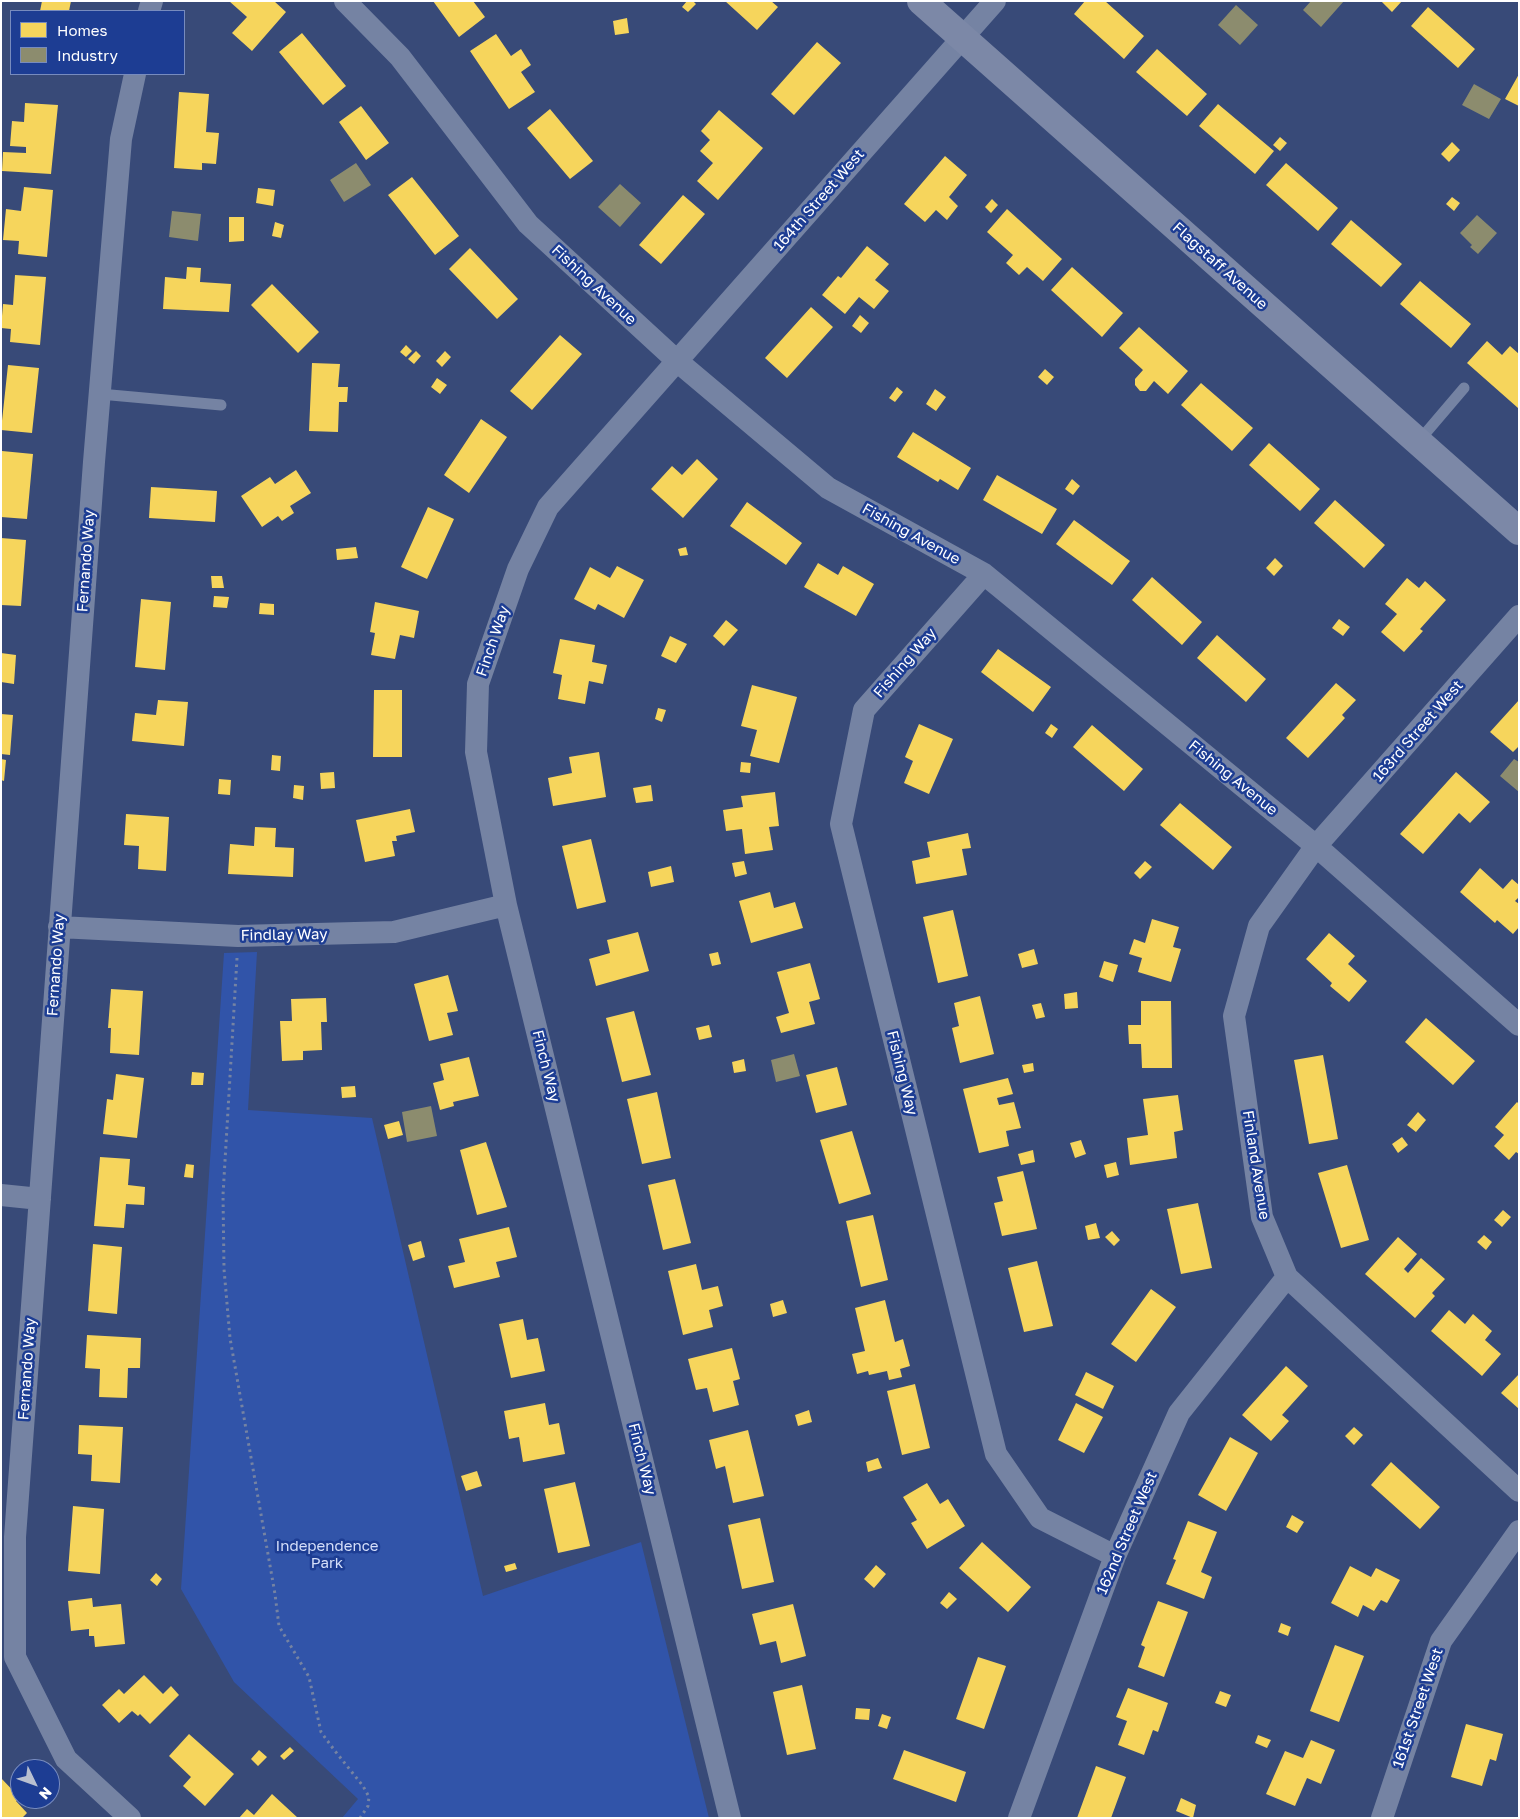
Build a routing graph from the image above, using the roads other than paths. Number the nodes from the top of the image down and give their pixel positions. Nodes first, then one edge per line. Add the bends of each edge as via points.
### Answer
1 (345, 1) edge
2 (921, 1) edge
3 (994, 1) edge
4 (962, 38) junction
5 (135, 75) edge
6 (677, 361) junction
7 (1464, 388) dead end
8 (100, 394) junction
9 (221, 405) dead end
10 (1418, 442) junction
11 (1519, 531) edge
12 (984, 574) junction
13 (1519, 616) edge
14 (1316, 846) junction
15 (506, 905) junction
16 (59, 927) junction
17 (1519, 1025) edge
18 (1, 1195) edge
19 (40, 1198) junction
20 (1287, 1278) junction
21 (1519, 1491) edge
22 (1519, 1531) edge
23 (8, 1536) edge
24 (1115, 1556) junction
25 (130, 1818) edge
26 (730, 1818) edge
27 (1019, 1818) edge
28 (1382, 1818) edge

1 - 6 street, Fishing Avenue via 400,57 528,224
2 - 4 street, Flagstaff Avenue
3 - 4 street, 164th Street West
4 - 6 street, 164th Street West
4 - 10 street, Flagstaff Avenue
5 - 8 street, Fernando Way via 121,139
6 - 12 street, Fishing Avenue via 828,488
6 - 15 street, Finch Way via 548,508 518,569 478,684 476,752
7 - 10 lane
8 - 9 lane
8 - 16 street, Fernando Way
10 - 11 street, Flagstaff Avenue
12 - 14 street, Fishing Avenue
12 - 24 street, Fishing Way via 864,710 841,824 996,1454 1040,1518
13 - 14 street, 163rd Street West
14 - 17 street, Fishing Avenue
14 - 20 street, Finland Avenue via 1259,926 1234,1016 1262,1217
15 - 16 street, Findlay Way via 394,932 238,936
15 - 26 street, Finch Way
16 - 19 street, Fernando Way
18 - 19 street
19 - 23 street, Fernando Way
20 - 21 street, Finland Avenue
20 - 24 street, 162nd Street West via 1179,1413
22 - 28 street, 161st Street West via 1441,1642
23 - 25 street, Fernando Way via 15,1657 66,1759
24 - 27 street, 162nd Street West

